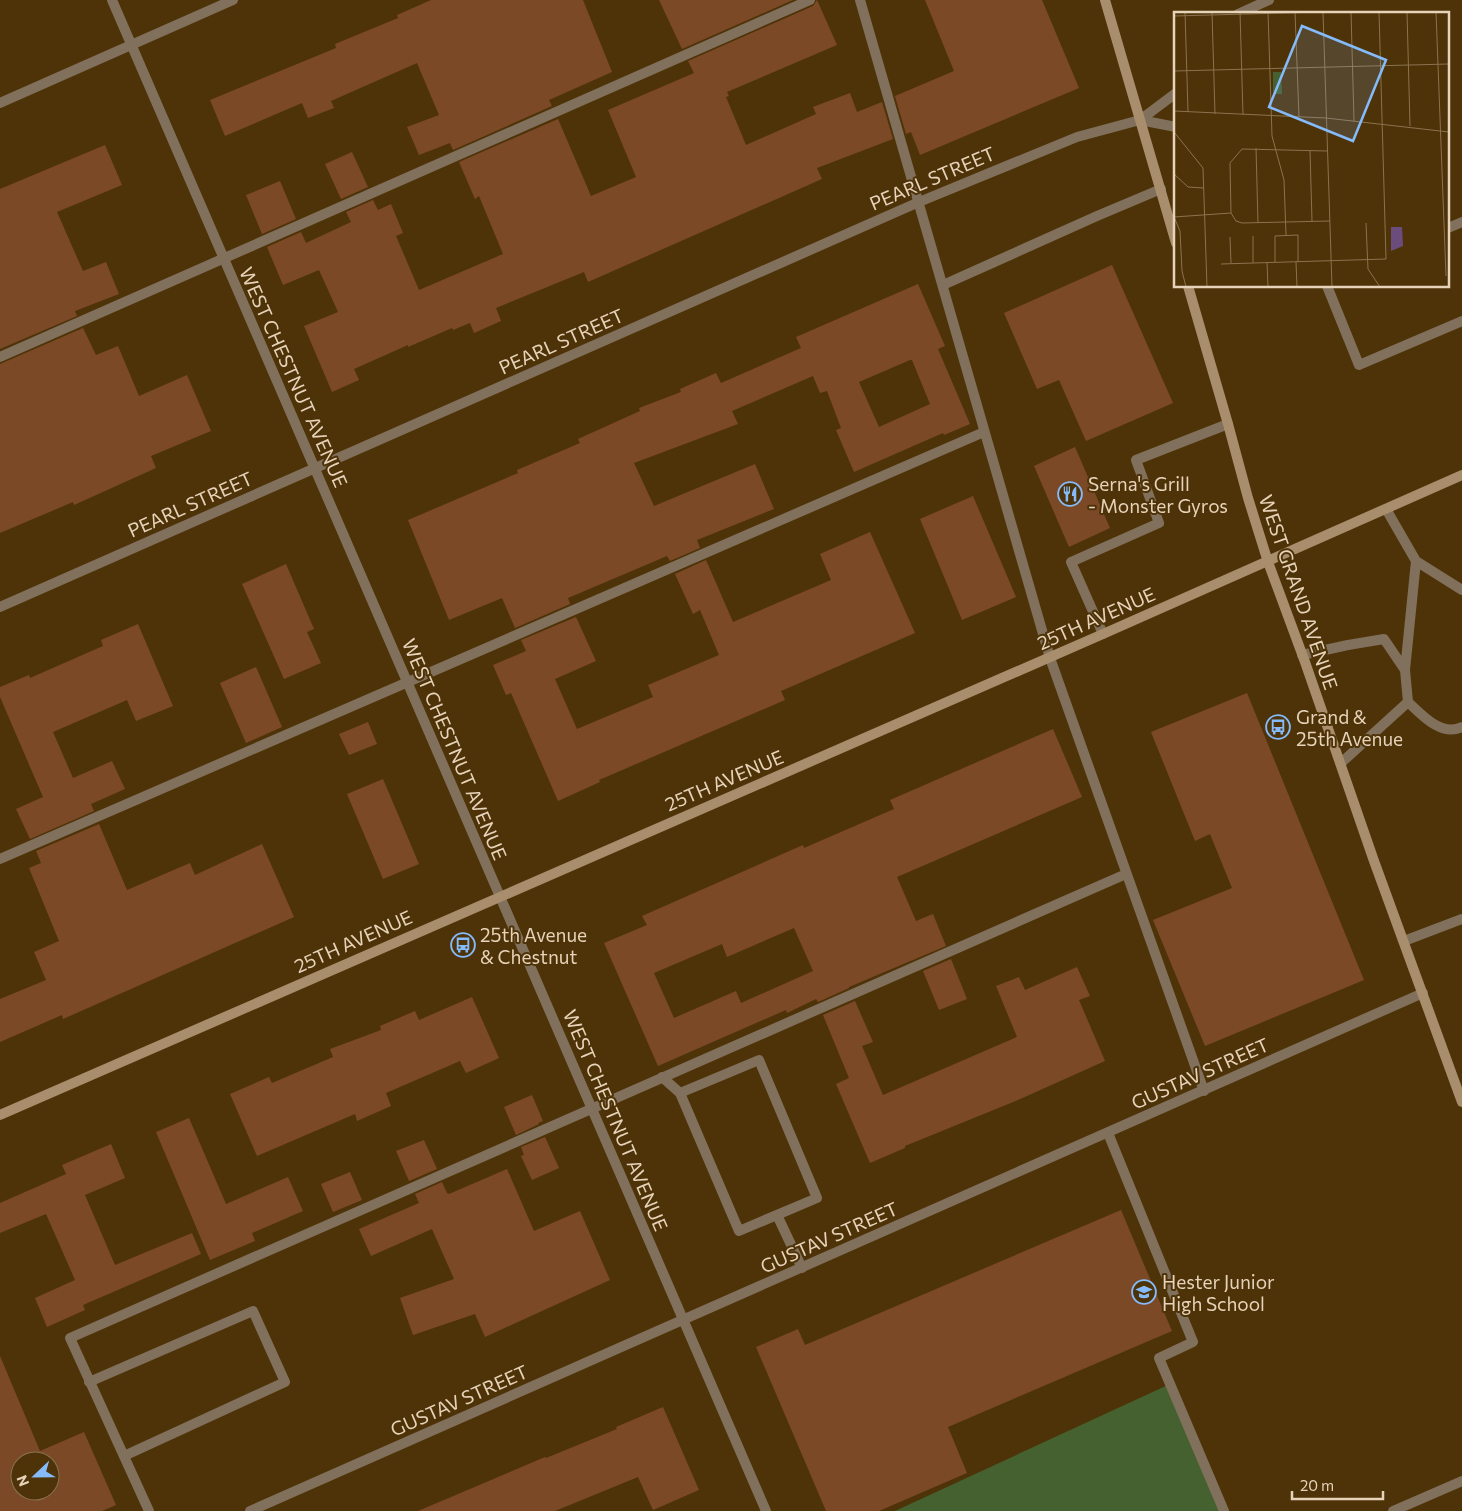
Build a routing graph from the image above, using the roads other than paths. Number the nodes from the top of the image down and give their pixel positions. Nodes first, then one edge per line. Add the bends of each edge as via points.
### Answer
1 (112, 0) edge
2 (233, 0) edge
3 (810, 0) edge
4 (860, 0) edge
5 (1105, 0) edge
6 (1269, 0) edge
7 (1242, 12) edge
8 (131, 45) junction
9 (1174, 94) edge
10 (0, 103) edge
11 (1140, 120) junction
12 (1174, 127) edge
13 (1161, 189) junction
14 (919, 202) junction
15 (1462, 222) edge
16 (1450, 227) edge
17 (1174, 235) edge
18 (223, 259) junction
19 (943, 285) junction
20 (1189, 288) edge
21 (1328, 288) edge
22 (1462, 321) edge
23 (0, 357) edge
24 (1228, 424) junction
25 (984, 432) junction
26 (315, 469) junction
27 (1462, 475) edge
28 (1386, 509) junction
29 (1416, 561) junction
30 (1268, 562) junction
31 (1462, 590) edge
32 (0, 607) edge
33 (1103, 634) junction
34 (1302, 655) junction
35 (1050, 658) junction
36 (1405, 670) junction
37 (408, 684) junction
38 (1408, 702) junction
39 (1462, 727) edge
40 (1341, 764) junction
41 (0, 859) edge
42 (1126, 874) junction
43 (500, 896) junction
44 (1462, 919) edge
45 (1404, 941) junction
46 (1422, 993) junction
47 (662, 1078) junction
48 (1458, 1079) edge
49 (1204, 1091) junction
50 (680, 1093) junction
51 (1462, 1102) edge
52 (592, 1108) junction
53 (0, 1115) edge
54 (1108, 1133) junction
55 (777, 1215) junction
56 (802, 1268) junction
57 (684, 1320) junction
58 (89, 1382) junction
59 (124, 1456) junction
60 (1462, 1480) edge
61 (149, 1511) edge
62 (250, 1511) edge
63 (766, 1511) edge
64 (1224, 1511) edge
65 (1393, 1511) edge

1 - 8 street, WEST CHESTNUT AVENUE
2 - 8 street
3 - 18 street
4 - 14 street
5 - 11 main road
6 - 7 street
8 - 10 street
8 - 18 street, WEST CHESTNUT AVENUE
9 - 11 street
11 - 12 street
11 - 13 main road
11 - 14 street, PEARL STREET via 1077,138
13 - 17 main road
13 - 19 street
14 - 19 street
14 - 26 street, PEARL STREET
15 - 16 street
18 - 23 street
18 - 26 street, WEST CHESTNUT AVENUE
19 - 25 street
20 - 24 main road, WEST GRAND AVENUE
21 - 22 street via 1359,365
24 - 30 main road, WEST GRAND AVENUE
24 - 33 street via 1136,460 1159,523 1071,562
25 - 35 street
25 - 37 street
26 - 32 street, PEARL STREET
26 - 37 street, WEST CHESTNUT AVENUE
27 - 28 main road, 25TH AVENUE
28 - 29 street
28 - 30 main road, 25TH AVENUE
29 - 31 street
29 - 36 street
30 - 33 main road, 25TH AVENUE
30 - 34 main road, WEST GRAND AVENUE
33 - 35 main road, 25TH AVENUE
34 - 36 street via 1384,639
34 - 40 main road, WEST GRAND AVENUE
35 - 42 street
35 - 43 main road, 25TH AVENUE
36 - 38 street
37 - 41 street
37 - 43 street, WEST CHESTNUT AVENUE
38 - 39 street via 1437,727
38 - 40 street
40 - 45 main road, WEST GRAND AVENUE
42 - 47 street
42 - 49 street
43 - 52 street, WEST CHESTNUT AVENUE
43 - 53 main road, 25TH AVENUE
44 - 45 street
45 - 46 main road, WEST GRAND AVENUE
46 - 48 main road, WEST GRAND AVENUE
46 - 49 street, GUSTAV STREET
47 - 50 street
47 - 52 street
48 - 51 main road, WEST GRAND AVENUE
49 - 54 street, GUSTAV STREET
50 - 55 street via 739,1231
50 - 55 street via 759,1060 817,1198
52 - 57 street, WEST CHESTNUT AVENUE
52 - 58 street via 70,1338
54 - 56 street, GUSTAV STREET
54 - 64 street via 1193,1342 1159,1358
55 - 56 street
56 - 57 street, GUSTAV STREET
57 - 62 street, GUSTAV STREET
57 - 63 street, WEST CHESTNUT AVENUE
58 - 59 street
58 - 59 street via 253,1311 285,1382
59 - 61 street
60 - 65 street

